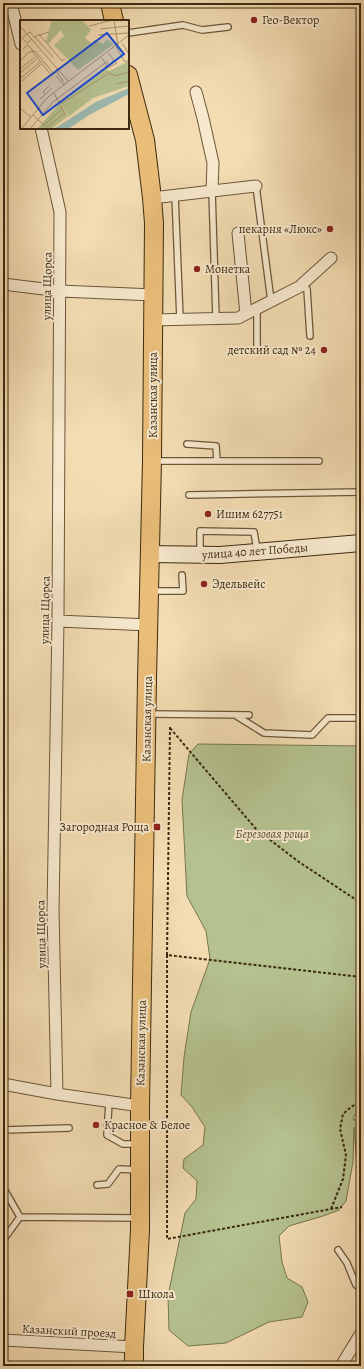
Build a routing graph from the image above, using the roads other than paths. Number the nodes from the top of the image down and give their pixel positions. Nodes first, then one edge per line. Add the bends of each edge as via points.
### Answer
1 (12, 3) edge
2 (110, 3) edge
3 (114, 20) edge
4 (228, 27) dead end
5 (129, 33) edge
6 (20, 39) edge
7 (129, 79) edge
8 (196, 92) dead end
9 (41, 129) edge
10 (256, 186) joint
11 (212, 191) junction
12 (176, 195) junction
13 (152, 198) junction
14 (238, 233) dead end
15 (331, 258) dead end
16 (3, 284) edge
17 (299, 287) junction
18 (60, 290) junction
19 (154, 295) junction
20 (271, 301) junction
21 (257, 308) junction
22 (246, 314) junction
23 (216, 318) junction
24 (180, 319) junction
25 (153, 320) junction
26 (310, 336) dead end
27 (257, 350) dead end
28 (187, 444) dead end
29 (152, 461) junction
30 (216, 461) junction
31 (319, 461) dead end
32 (361, 492) edge
33 (189, 495) dead end
34 (361, 543) edge
35 (258, 552) junction
36 (149, 554) junction
37 (199, 555) junction
38 (182, 575) dead end
39 (149, 591) junction
40 (58, 621) junction
41 (149, 625) junction
42 (147, 714) junction
43 (235, 715) junction
44 (249, 715) dead end
45 (361, 718) edge
46 (3, 1084) edge
47 (57, 1094) junction
48 (109, 1102) junction
49 (140, 1106) junction
50 (69, 1128) dead end
51 (3, 1130) edge
52 (140, 1144) junction
53 (140, 1170) junction
54 (3, 1184) edge
55 (97, 1184) dead end
56 (20, 1217) junction
57 (140, 1218) junction
58 (3, 1238) edge
59 (338, 1250) dead end
60 (361, 1288) edge
61 (361, 1333) edge
62 (3, 1340) edge
63 (134, 1347) junction
64 (134, 1366) edge
65 (341, 1366) edge

1 - 6 street
2 - 3 main road
4 - 5 lane via 202,30 183,25
7 - 13 main road, Казанская улица via 145,140
8 - 11 street via 212,163
9 - 18 street, улица Щорса via 60,212
10 - 11 street
10 - 20 lane
11 - 12 street
11 - 23 lane
12 - 13 street
12 - 24 lane
13 - 19 main road, Казанская улица
14 - 22 street
15 - 17 street
16 - 18 street
17 - 20 street
17 - 26 lane via 308,289
18 - 19 street
18 - 40 street, улица Щорса
19 - 25 main road, Казанская улица
20 - 21 street
21 - 22 street
21 - 27 lane
22 - 23 street via 238,318
23 - 24 street
24 - 25 street
25 - 29 main road, Казанская улица
28 - 30 lane via 216,446
29 - 30 lane
29 - 36 main road, Казанская улица
30 - 31 lane
32 - 33 lane
34 - 35 street, улица 40 лет Победы
35 - 37 street, улица 40 лет Победы
35 - 37 lane via 254,532 200,531
36 - 37 street, улица 40 лет Победы
36 - 39 main road, Казанская улица
38 - 39 lane via 183,591
39 - 41 main road, Казанская улица
40 - 41 street
40 - 47 street, улица Щорса via 53,910
41 - 42 main road, Казанская улица
42 - 43 lane
42 - 49 main road, Казанская улица
43 - 44 lane
43 - 45 lane via 264,734 312,735 328,718
46 - 47 street
47 - 48 street
48 - 49 street
48 - 52 lane via 107,1135 123,1144
49 - 52 main road, Казанская улица
50 - 51 lane
52 - 53 main road, Казанская улица
53 - 55 lane via 118,1169 108,1184
53 - 57 main road, Казанская улица
54 - 56 lane
56 - 57 lane
56 - 58 lane
57 - 63 main road, Казанская улица
59 - 60 lane via 347,1263 356,1285
61 - 65 street
62 - 63 street, Казанский проезд
63 - 64 main road, Казанская улица

